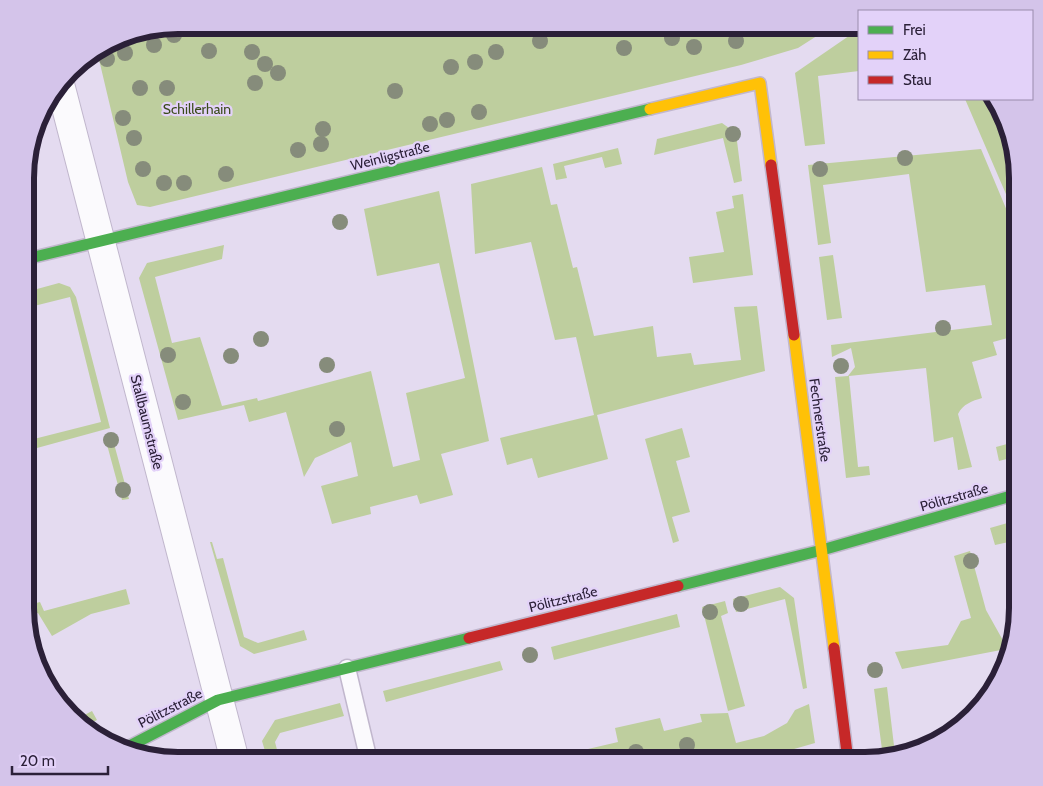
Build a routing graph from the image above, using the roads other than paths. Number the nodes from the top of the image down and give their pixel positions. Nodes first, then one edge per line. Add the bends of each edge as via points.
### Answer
1 (760, 83) joint
2 (62, 92) edge
3 (100, 241) junction
4 (34, 257) edge
5 (1009, 497) edge
6 (822, 550) junction
7 (347, 668) junction
8 (218, 700) junction
9 (131, 745) edge
10 (232, 752) edge
11 (366, 752) edge
12 (847, 752) edge

1 - 3 street, Weinligstraße
1 - 6 street, Fechnerstraße
2 - 3 street, Stallbaumstraße
3 - 4 street, Weinligstraße
3 - 8 street, Stallbaumstraße
5 - 6 street, Pölitzstraße
6 - 7 street, Pölitzstraße
6 - 12 street, Fechnerstraße
7 - 8 street, Pölitzstraße
7 - 11 lane
8 - 9 street, Pölitzstraße
8 - 10 street, Stallbaumstraße

